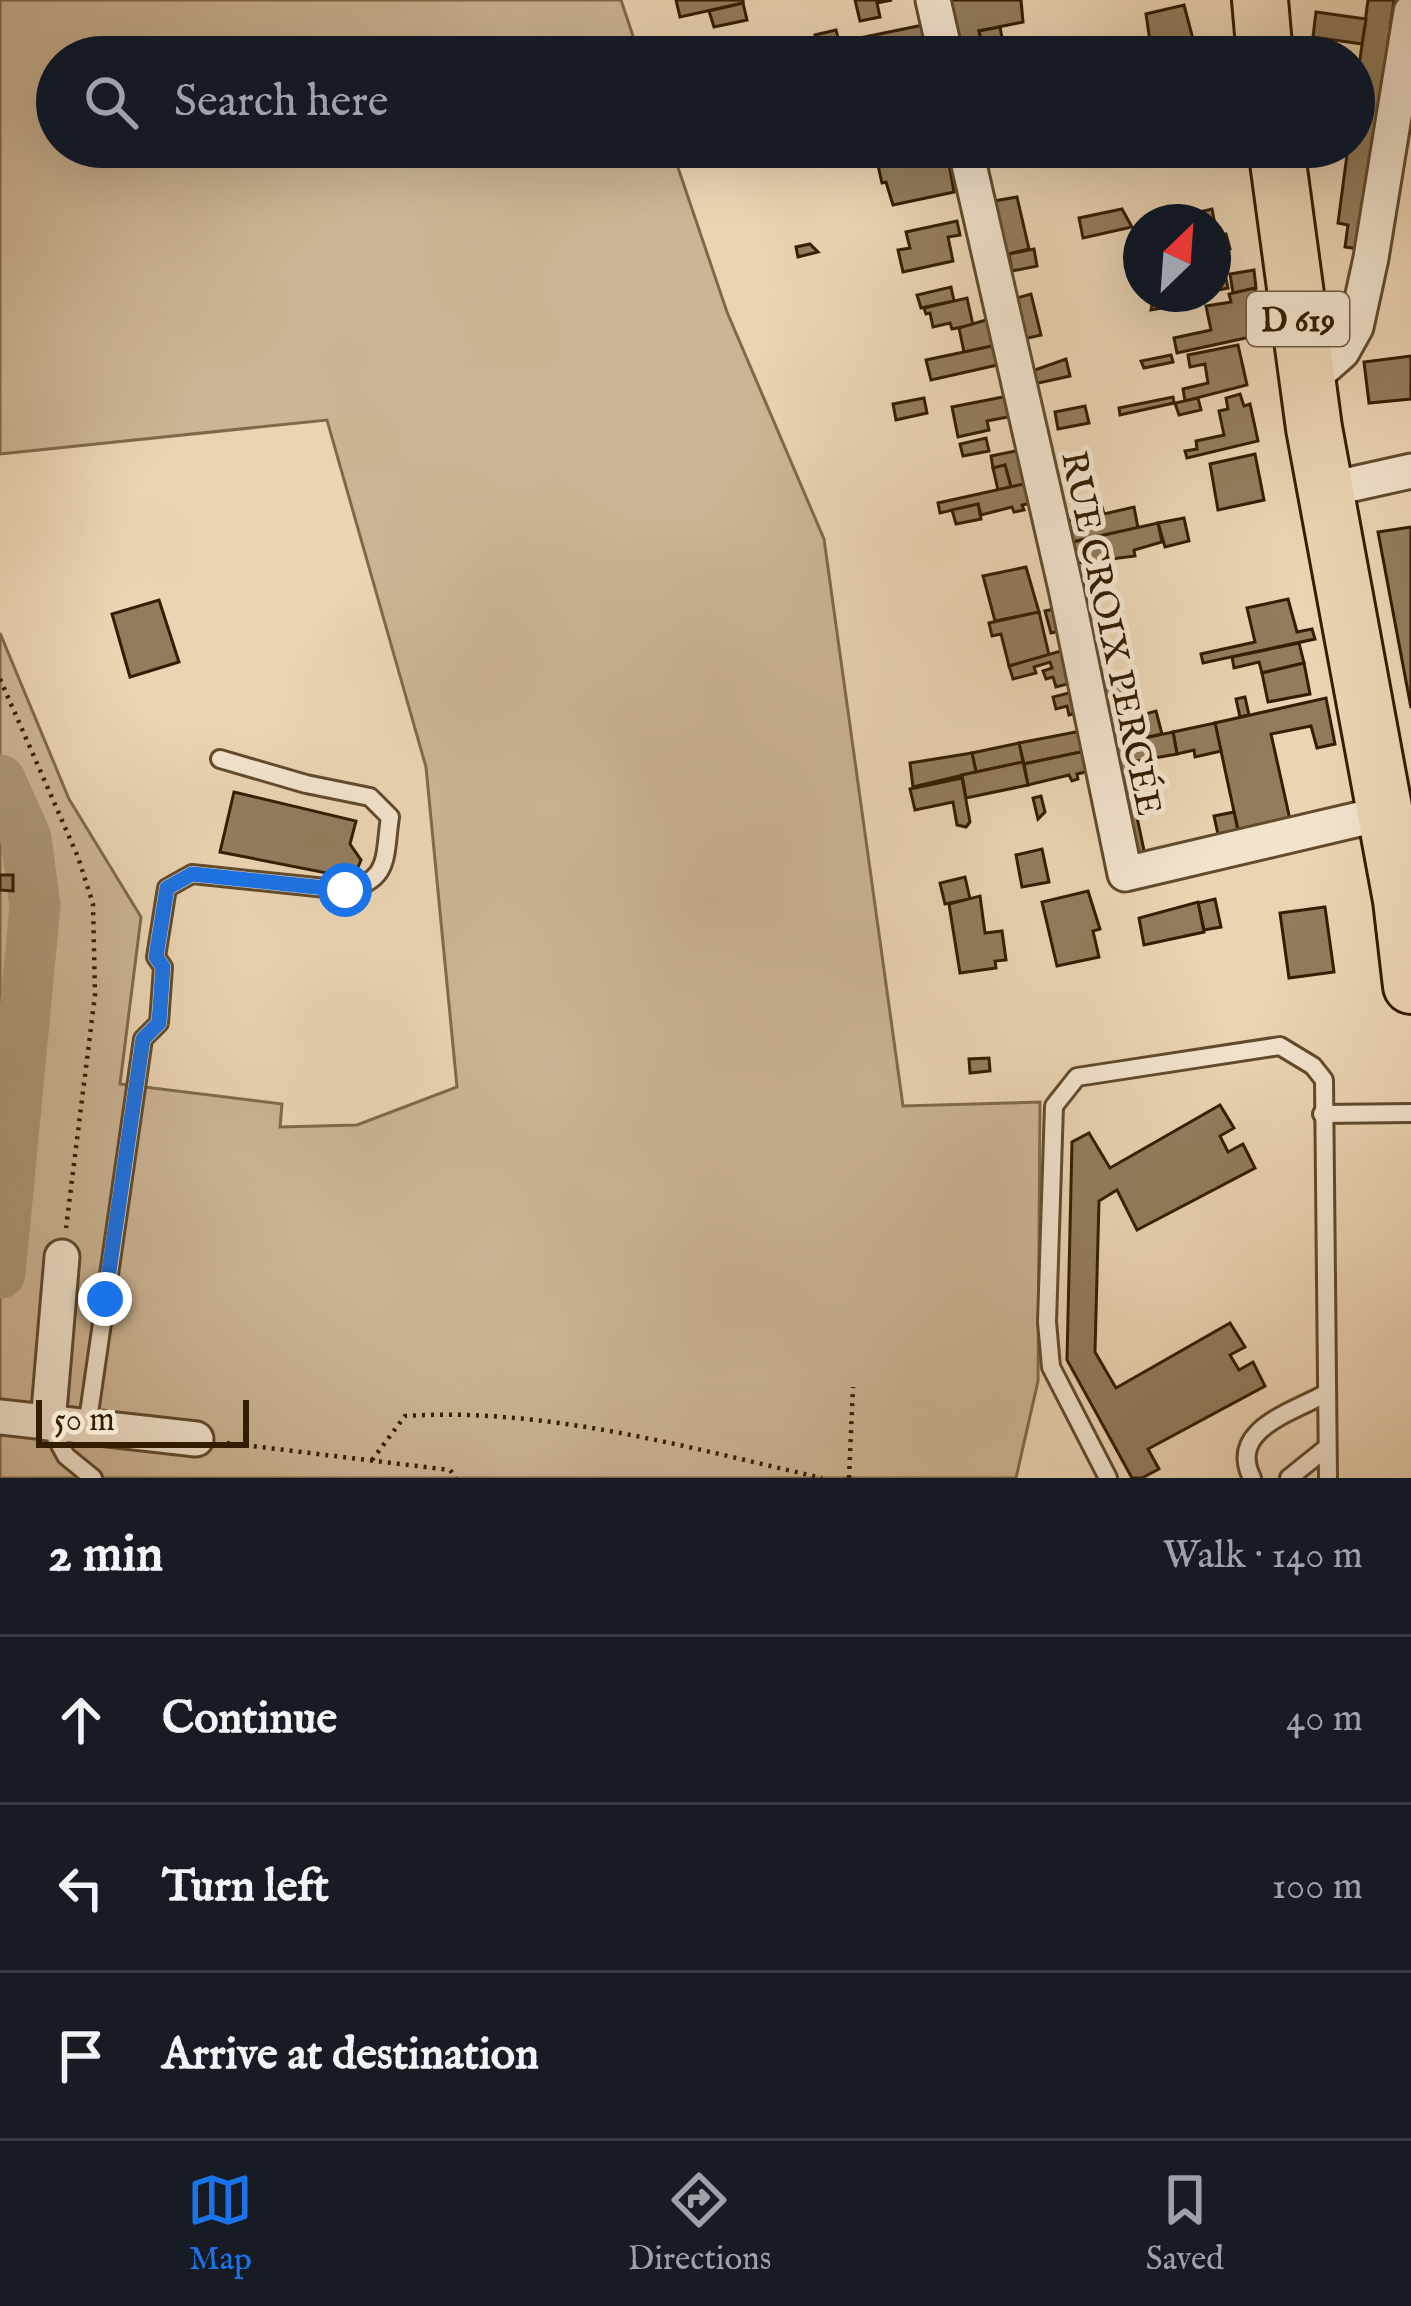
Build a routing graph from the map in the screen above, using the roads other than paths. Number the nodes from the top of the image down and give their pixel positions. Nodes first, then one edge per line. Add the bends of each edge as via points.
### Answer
1 (933, 0) edge
2 (1260, 0) edge
3 (1411, 12) edge
4 (941, 36) edge
5 (1263, 36) edge
6 (970, 168) edge
7 (1279, 168) edge
8 (1305, 374) junction
9 (1411, 471) edge
10 (1326, 490) junction
11 (220, 759) dead end
12 (1385, 813) junction
13 (1411, 986) edge
14 (1411, 1113) edge
15 (1322, 1114) junction
16 (62, 1257) road end
17 (1324, 1394) junction
18 (6, 1418) edge
19 (48, 1423) junction
20 (87, 1427) junction
21 (196, 1439) road end
22 (1325, 1449) junction
23 (93, 1478) edge
24 (1108, 1478) edge
25 (1252, 1478) edge
26 (1289, 1478) edge
27 (1328, 1478) edge

1 - 4 street
2 - 5 main road
3 - 8 street via 1356,327 1325,368
6 - 12 street, RUE CROIX PERCÉE via 1125,874
7 - 8 main road, D 619
8 - 10 main road, D 619
9 - 10 street
10 - 12 main road, D 619
11 - 20 lane via 370,797 390,817 382,870 369,886 345,890 192,874 167,888 156,957 163,967 159,1023 140,1055
12 - 13 main road, D 619
14 - 15 lane
15 - 17 lane
15 - 24 lane via 1324,1080 1280,1046 1077,1077 1054,1106 1051,1367
16 - 19 street
17 - 22 lane
17 - 25 lane via 1255,1432 1246,1444
18 - 19 street
19 - 20 street
19 - 23 lane via 66,1456
20 - 21 street
22 - 26 lane
22 - 27 lane

